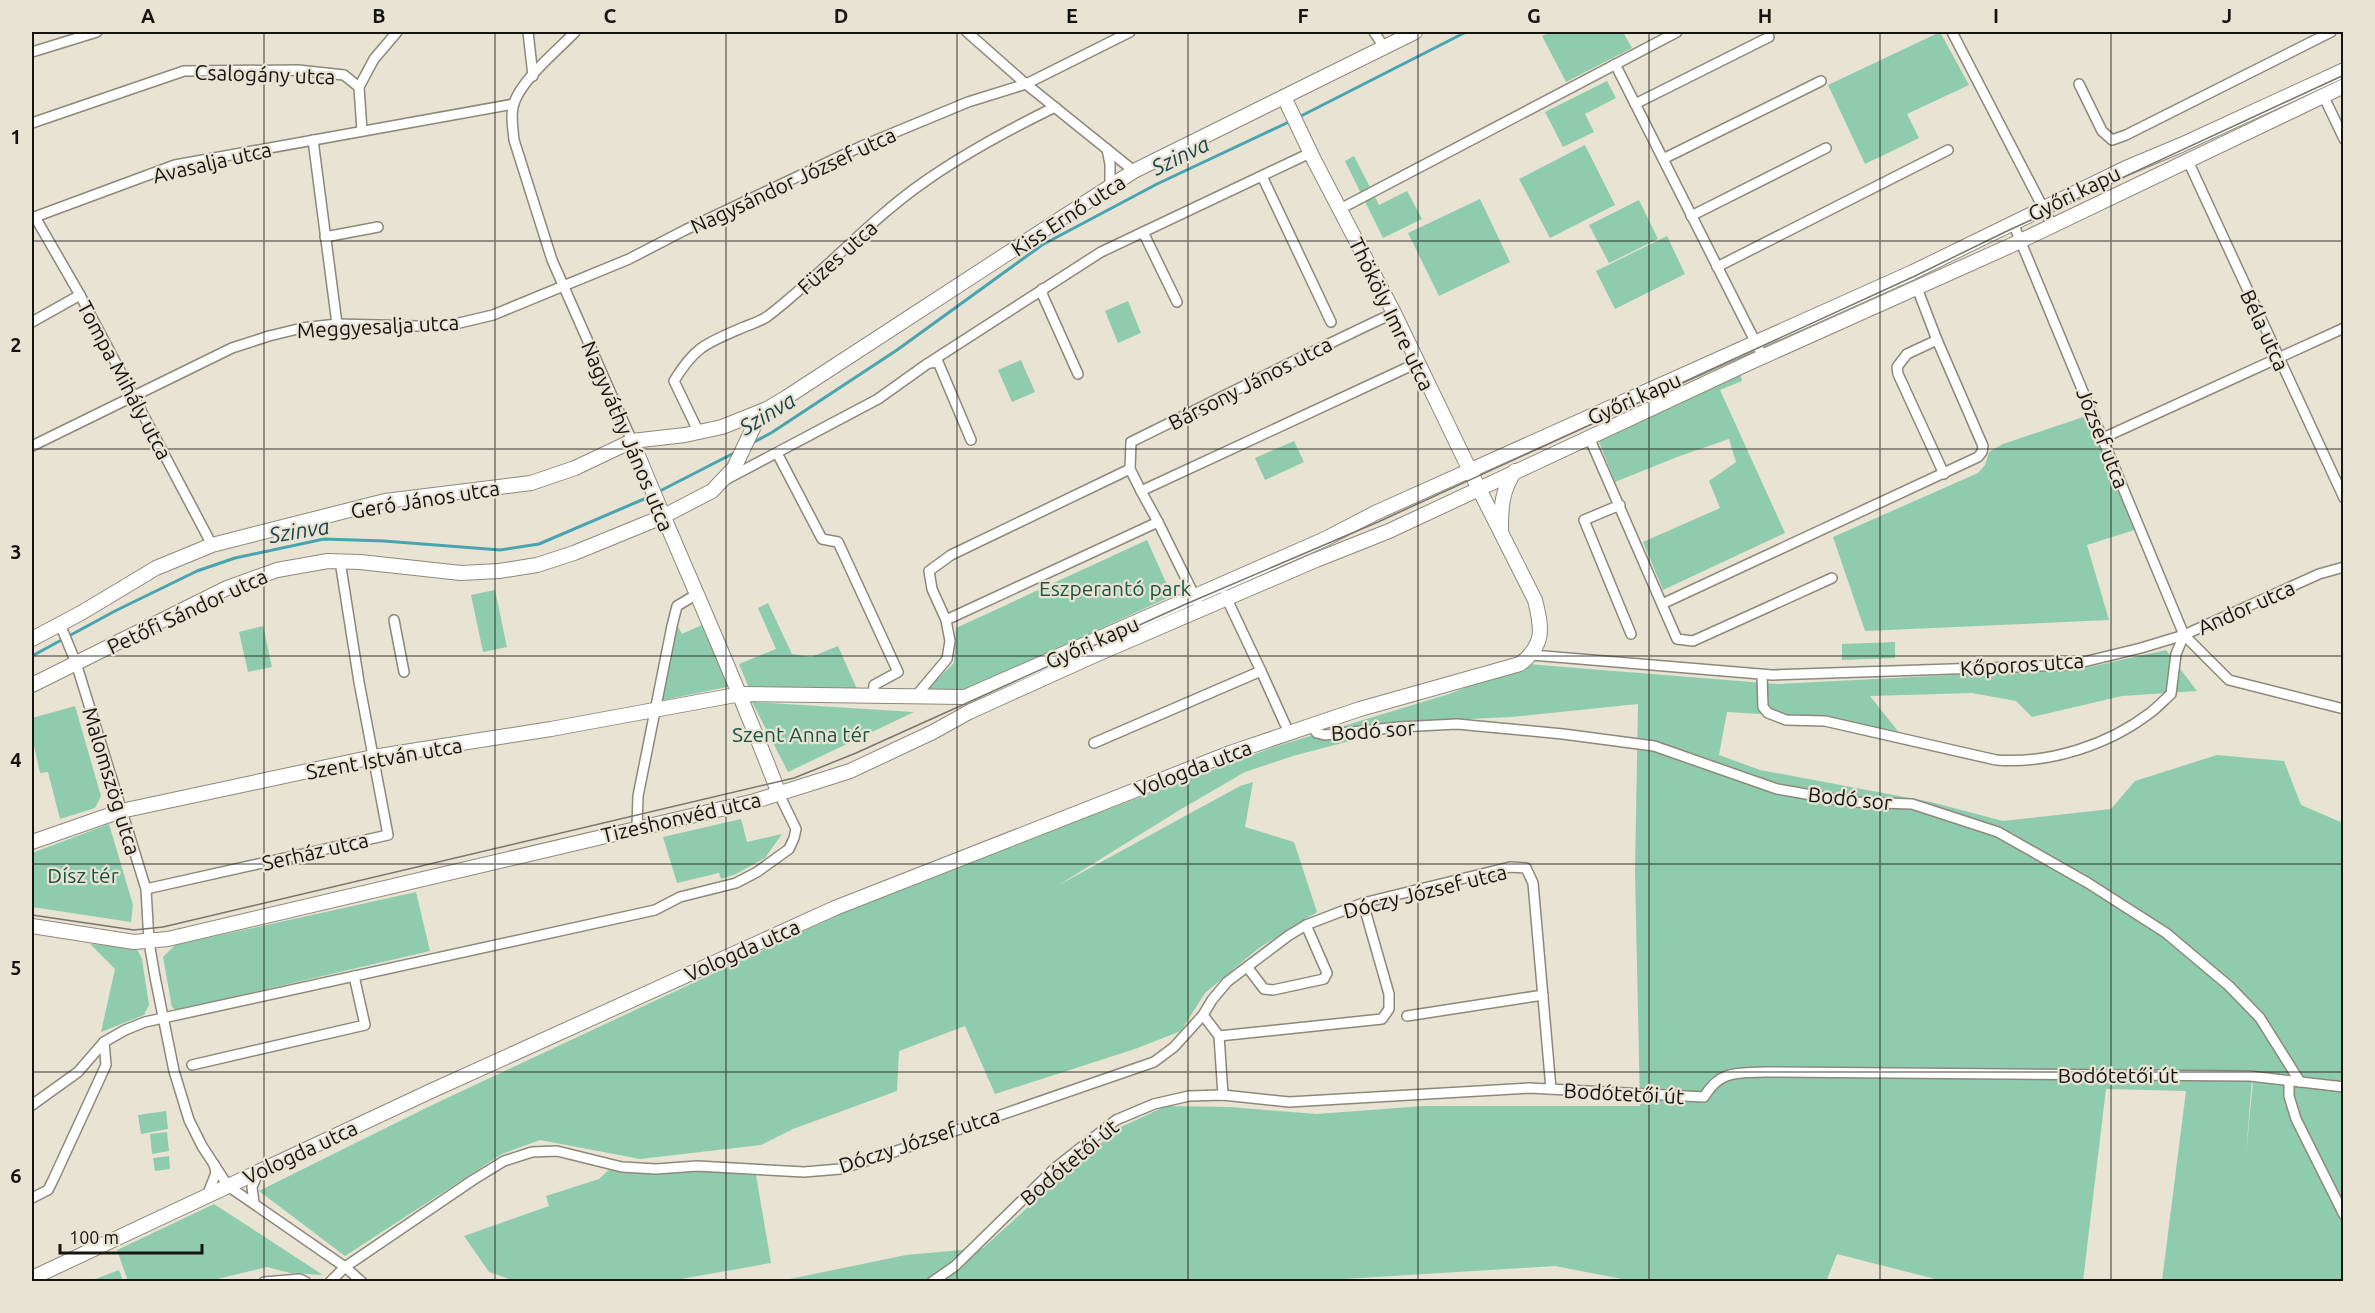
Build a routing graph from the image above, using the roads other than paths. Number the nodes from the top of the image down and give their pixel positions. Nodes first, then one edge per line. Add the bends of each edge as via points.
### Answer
1 (97, 32) edge
2 (398, 32) edge
3 (528, 32) edge
4 (575, 32) edge
5 (967, 32) edge
6 (1130, 32) edge
7 (1374, 32) edge
8 (1415, 32) edge
9 (1677, 32) edge
10 (1952, 32) edge
11 (2331, 32) edge
12 (1769, 37) dead end
13 (1384, 47) junction
14 (32, 52) edge
15 (1615, 64) junction
16 (2343, 70) edge
17 (532, 76) junction
18 (1821, 81) dead end
19 (1026, 84) junction
20 (2079, 84) dead end
21 (2343, 86) edge
22 (359, 87) junction
23 (2324, 95) junction
24 (1287, 103) junction
25 (514, 104) junction
26 (1635, 104) junction
27 (1055, 107) junction
28 (32, 123) edge
29 (362, 131) junction
30 (313, 140) junction
31 (2343, 140) edge
32 (1826, 148) dead end
33 (1107, 149) junction
34 (1948, 150) dead end
35 (1310, 153) junction
36 (1663, 159) junction
37 (2187, 161) junction
38 (1134, 171) junction
39 (1262, 176) junction
40 (1110, 188) junction
41 (1340, 209) junction
42 (2043, 209) junction
43 (1691, 216) junction
44 (33, 218) edge
45 (2013, 223) junction
46 (2052, 225) junction
47 (378, 227) dead end
48 (1143, 232) junction
49 (325, 237) junction
50 (2021, 240) junction
51 (1717, 267) junction
52 (564, 287) junction
53 (1917, 288) junction
54 (1042, 289) junction
55 (80, 295) junction
56 (1177, 302) dead end
57 (1394, 313) junction
58 (32, 322) edge
59 (1331, 322) dead end
60 (336, 324) junction
61 (2343, 328) edge
62 (1937, 340) junction
63 (1756, 344) junction
64 (1763, 357) junction
65 (2278, 358) junction
66 (1417, 363) junction
67 (927, 364) junction
68 (1078, 374) dead end
69 (134, 398) junction
70 (767, 409) junction
71 (699, 433) junction
72 (1589, 437) junction
73 (2103, 438) junction
74 (971, 440) dead end
75 (633, 441) junction
76 (32, 446) edge
77 (777, 453) junction
78 (734, 468) joint
79 (1130, 469) junction
80 (1470, 471) junction
81 (1515, 471) junction
82 (1944, 474) junction
83 (725, 480) junction
84 (1479, 488) junction
85 (1141, 491) junction
86 (2343, 498) edge
87 (1620, 505) junction
88 (661, 512) junction
89 (1158, 522) junction
90 (1502, 531) junction
91 (212, 544) junction
92 (340, 561) junction
93 (2343, 567) edge
94 (1832, 578) dead end
95 (1224, 591) junction
96 (697, 594) junction
97 (1198, 602) junction
98 (1662, 604) junction
99 (394, 620) dead end
100 (946, 620) junction
101 (60, 624) junction
102 (1631, 634) dead end
103 (2184, 635) junction
104 (32, 639) edge
105 (1532, 655) junction
106 (76, 663) junction
107 (1261, 671) junction
108 (404, 672) dead end
109 (1762, 675) junction
110 (32, 685) edge
111 (741, 694) junction
112 (873, 696) junction
113 (915, 697) junction
114 (654, 710) junction
115 (2343, 710) edge
116 (1311, 726) junction
117 (1289, 733) junction
118 (1094, 743) dead end
119 (373, 757) junction
120 (780, 794) junction
121 (121, 811) junction
122 (637, 828) junction
123 (32, 842) edge
124 (146, 889) junction
125 (1363, 903) junction
126 (32, 926) edge
127 (1306, 926) junction
128 (149, 942) junction
129 (1248, 968) junction
130 (354, 976) junction
131 (1543, 995) junction
132 (1203, 1015) junction
133 (1407, 1016) dead end
134 (163, 1017) junction
135 (1219, 1036) junction
136 (104, 1042) junction
137 (192, 1065) dead end
138 (2289, 1082) junction
139 (2300, 1082) junction
140 (2343, 1087) edge
141 (1551, 1089) junction
142 (1223, 1095) junction
143 (32, 1105) edge
144 (214, 1164) junction
145 (258, 1173) junction
146 (228, 1186) junction
147 (207, 1196) junction
148 (32, 1198) edge
149 (254, 1203) junction
150 (2343, 1215) edge
151 (345, 1267) junction
152 (32, 1278) edge
153 (264, 1281) edge
154 (306, 1281) edge
155 (330, 1281) edge
156 (362, 1281) edge
157 (932, 1281) edge

1 - 14 street
2 - 22 street via 374,59
3 - 17 street
4 - 17 street
5 - 19 street
6 - 19 street, Nagysándor József utca
7 - 13 street
8 - 13 street, Kiss Ernő utca
9 - 15 street
10 - 42 street
11 - 20 street, Győri kapu via 2112,140 2102,131
12 - 26 street
13 - 24 street, Kiss Ernő utca
15 - 26 street
15 - 41 street
16 - 42 street, Győri kapu
17 - 25 street
18 - 36 street
19 - 27 street
19 - 52 street, Nagysándor József utca via 968,102 862,146
21 - 23 street, Győri kapu
22 - 28 street, Csalogány utca via 344,75 298,70 184,71
22 - 29 street
23 - 31 street
23 - 37 street, Győri kapu
24 - 35 street, Thököly Imre utca
24 - 38 street, Kiss Ernő utca
25 - 29 street, Avasalja utca
25 - 52 street, Nagyváthy János utca via 514,140
26 - 36 street
27 - 33 street
27 - 71 street, Füzes utca via 923,182 792,298 765,318 703,345 687,359 674,381
29 - 30 street, Avasalja utca
30 - 44 street, Avasalja utca via 175,165
30 - 49 street
32 - 43 street
33 - 38 street
33 - 40 street
34 - 51 street
35 - 39 street
35 - 41 street, Thököly Imre utca
36 - 43 street
37 - 46 street, Győri kapu
37 - 65 street, Béla utca
38 - 40 street, Kiss Ernő utca
39 - 48 street
39 - 59 street
40 - 70 street, Kiss Ernő utca
41 - 57 street, Thököly Imre utca
42 - 45 street, Győri kapu
42 - 46 street
43 - 51 street
44 - 55 street, Tompa Mihály utca
45 - 50 street, József utca
45 - 63 street, Győri kapu
46 - 50 street, Győri kapu
47 - 49 street
48 - 54 street via 1101,252
48 - 56 street
49 - 60 street
50 - 53 street, Győri kapu
50 - 73 street, József utca
51 - 63 street
52 - 60 street, Meggyesalja utca via 493,315 455,324
52 - 75 street, Nagyváthy János utca
53 - 62 street
53 - 64 street, Győri kapu
54 - 67 street
54 - 68 street
55 - 58 street
55 - 69 street, Tompa Mihály utca
57 - 66 street, Thököly Imre utca
57 - 79 street, Bársony János utca via 1131,442
60 - 69 street, Meggyesalja utca via 302,328 232,348
61 - 65 street
62 - 82 street via 1983,452
62 - 82 street via 1907,354 1897,367
63 - 64 street
63 - 80 street, Győri kapu
64 - 72 street, Győri kapu
65 - 73 street
65 - 86 street, Béla utca
66 - 80 street, Thököly Imre utca
66 - 85 street
67 - 74 street via 938,362
67 - 77 street via 878,399
69 - 76 street, Meggyesalja utca
69 - 91 street, Tompa Mihály utca
70 - 71 street, Kiss Ernő utca
70 - 78 street, Kiss Ernő utca via 755,424
71 - 75 street, Kiss Ernő utca
72 - 81 street, Győri kapu
72 - 87 street
73 - 103 street, József utca
75 - 88 street, Nagyváthy János utca
75 - 91 street, Geró János utca via 531,483 385,501
77 - 83 street
77 - 112 street via 822,539 838,542 898,672 874,685
78 - 83 street, Petőfi Sándor utca
79 - 85 street
79 - 100 street via 951,555 929,571 932,589
80 - 84 street, Thököly Imre utca
80 - 95 street, Győri kapu
81 - 84 street, Győri kapu
81 - 90 street, Thököly Imre utca via 1501,506
82 - 98 street
83 - 88 street, Petőfi Sándor utca via 712,491
84 - 90 street, Thököly Imre utca
84 - 95 street, Győri kapu via 1389,531
85 - 89 street
87 - 98 street
87 - 102 street via 1584,520
88 - 92 street, Petőfi Sándor utca via 573,554 499,571 460,573
88 - 96 street, Nagyváthy János utca
89 - 97 street
89 - 100 street
90 - 105 street, Thököly Imre utca via 1535,600 1540,620 1538,644
91 - 101 street, Petőfi Sándor utca via 156,568
92 - 106 street, Petőfi Sándor utca via 277,570 227,588
92 - 119 street, Serház utca
93 - 103 street, Andor utca via 2319,574
94 - 98 street via 1693,641 1677,639
95 - 97 street, Győri kapu
95 - 107 street
96 - 111 street, Nagyváthy János utca
96 - 114 street via 677,606
97 - 113 street, Győri kapu via 965,697
97 - 120 street, Győri kapu via 850,771
99 - 108 street
100 - 113 street via 948,659
101 - 104 street, Petőfi Sándor utca
101 - 106 street, Malomszög utca
103 - 109 street, Kőporos utca via 2071,665
103 - 109 street via 2176,654 2171,694 2151,713 2086,748 2019,761 1996,760 1826,722 1775,717 1763,706
103 - 115 street, Andor utca via 2229,680
105 - 109 street, Kőporos utca
105 - 116 street, Vologda utca via 1513,666
106 - 110 street, Petőfi Sándor utca
106 - 121 street, Malomszög utca
107 - 117 street
107 - 118 street
111 - 112 street
111 - 114 street, Szent István utca
111 - 120 street, Nagyváthy János utca
112 - 113 street
114 - 119 street, Szent István utca
114 - 122 street via 638,796
116 - 117 street, Vologda utca
116 - 139 street, Bodó sor via 1325,735 1457,724 1654,746 1777,789 1852,802 1912,804 1998,832 2166,933 2260,1018
117 - 145 street, Vologda utca via 835,908
119 - 121 street, Szent István utca
119 - 124 street, Serház utca via 388,835
120 - 122 street, Tizeshonvéd utca
120 - 130 street, Tizeshonvéd utca via 796,829 789,849 736,883 680,897 655,910
121 - 123 street, Szent István utca
121 - 124 street, Malomszög utca
122 - 128 street, Tizeshonvéd utca
124 - 128 street, Malomszög utca
125 - 127 street, Dóczy József utca
125 - 131 street, Dóczy József utca via 1510,867 1526,868 1533,883
125 - 135 street via 1389,994 1389,1009 1382,1019
126 - 128 street, Tizeshonvéd utca
127 - 129 street, Dóczy József utca
127 - 129 street via 1327,973 1324,979 1263,989
128 - 134 street, Malomszög utca
129 - 132 street, Dóczy József utca via 1227,982
130 - 134 street, Tizeshonvéd utca
130 - 137 street via 365,1025
131 - 133 street
131 - 141 street, Dóczy József utca
132 - 135 street
132 - 151 street, Dóczy József utca via 1174,1047 1154,1062 840,1169 656,1169 622,1167 557,1151 532,1152 504,1161 473,1179
134 - 136 street, Tizeshonvéd utca
134 - 144 street, Malomszög utca via 189,1120
135 - 142 street
136 - 143 street via 78,1072
136 - 148 street via 106,1065 53,1180 48,1190
138 - 139 street, Bodótetői út
138 - 141 street, Bodótetői út via 2250,1076 1766,1072 1721,1077 1704,1097
138 - 150 street via 2296,1119
139 - 140 street, Bodótetői út
141 - 142 street, Bodótetői út via 1289,1102
142 - 157 street, Bodótetői út via 1190,1096 1154,1104 1116,1120 1055,1168 955,1266
144 - 146 street, Malomszög utca
144 - 147 street, Vologda utca via 216,1173
145 - 146 street, Vologda utca
145 - 149 street via 252,1187
146 - 147 street, Vologda utca
146 - 149 street
147 - 152 street, Vologda utca
149 - 151 street
151 - 155 street, Dóczy József utca
151 - 156 street
153 - 154 street

